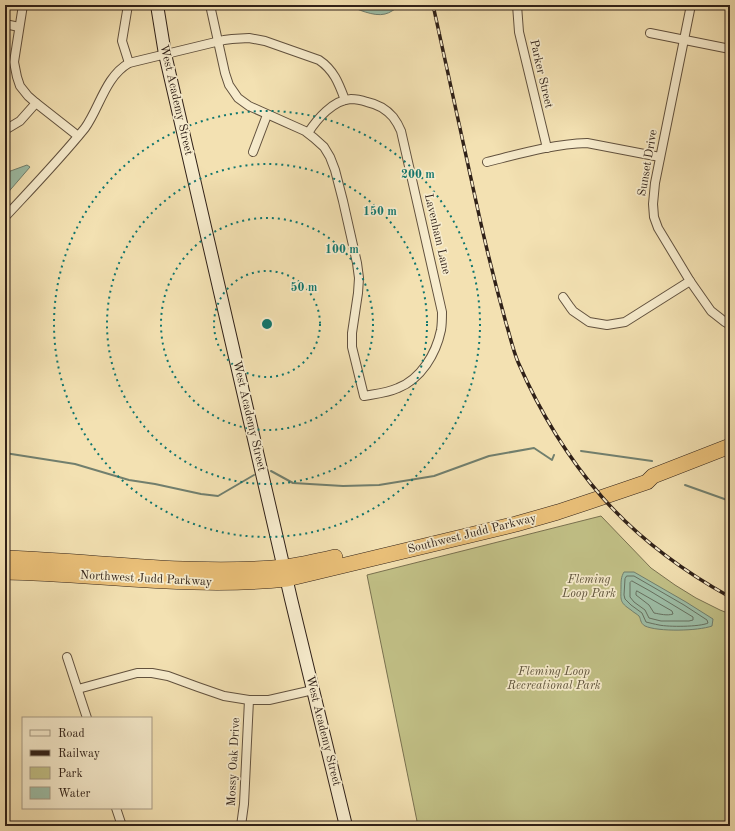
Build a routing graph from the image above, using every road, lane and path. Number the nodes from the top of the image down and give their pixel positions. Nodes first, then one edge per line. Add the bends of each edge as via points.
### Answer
1 (23, 5) edge
2 (128, 5) edge
3 (157, 5) edge
4 (210, 5) edge
5 (517, 5) edge
6 (692, 5) edge
7 (5, 24) edge
8 (19, 26) junction
9 (650, 33) dead end
10 (684, 40) junction
11 (218, 42) junction
12 (730, 49) edge
13 (165, 54) junction
14 (129, 64) junction
15 (345, 100) junction
16 (36, 103) junction
17 (267, 115) junction
18 (5, 130) edge
19 (308, 133) junction
20 (78, 136) junction
21 (547, 148) junction
22 (253, 152) dead end
23 (660, 157) junction
24 (487, 162) dead end
25 (5, 217) edge
26 (690, 281) junction
27 (563, 297) dead end
28 (730, 325) edge
29 (730, 446) edge
30 (5, 558) edge
31 (5, 572) edge
32 (285, 573) junction
33 (67, 658) dead end
34 (78, 689) junction
35 (313, 690) junction
36 (249, 700) junction
37 (87, 717) edge
38 (116, 809) edge
39 (122, 826) edge
40 (242, 826) edge
41 (346, 826) edge

1 - 8 street
2 - 14 street via 122,41
3 - 13 main road, West Academy Street
4 - 11 street
5 - 21 street, Parker Street via 519,32
6 - 10 street, Sunset Drive
7 - 8 street
8 - 16 street via 14,62 17,77 20,86
9 - 10 street
10 - 12 street
10 - 23 street, Sunset Drive
11 - 13 street
11 - 15 street via 249,38 319,60 327,65
11 - 17 street via 229,85 238,98
13 - 14 street
13 - 32 main road, West Academy Street
14 - 20 street via 122,67 110,82 92,117
15 - 19 street via 321,115
15 - 19 street, Lavenham Lane via 359,100 382,107 394,118 401,131 442,312 441,330 431,357 411,381 398,388 364,396 352,347 359,278 357,264 335,170 324,147
16 - 18 street via 20,121
16 - 20 street
17 - 19 street
17 - 22 street
20 - 25 street
21 - 23 street via 587,144
21 - 24 street
23 - 26 street, Sunset Drive via 655,183 654,217
26 - 27 street via 625,322 606,325 589,322 574,311
26 - 28 street, Sunset Drive via 711,310
29 - 32 highway, Southwest Judd Parkway via 653,476 647,482 530,520 302,576
30 - 32 highway, Northwest Judd Parkway via 207,570 249,569
31 - 32 highway, Northwest Judd Parkway via 198,582 264,581
32 - 35 main road, West Academy Street
33 - 34 street
34 - 36 street via 137,673 152,673 168,676 224,696
34 - 37 street
35 - 36 street via 269,700
35 - 41 main road, West Academy Street
36 - 40 street, Mossy Oak Drive
38 - 39 street

